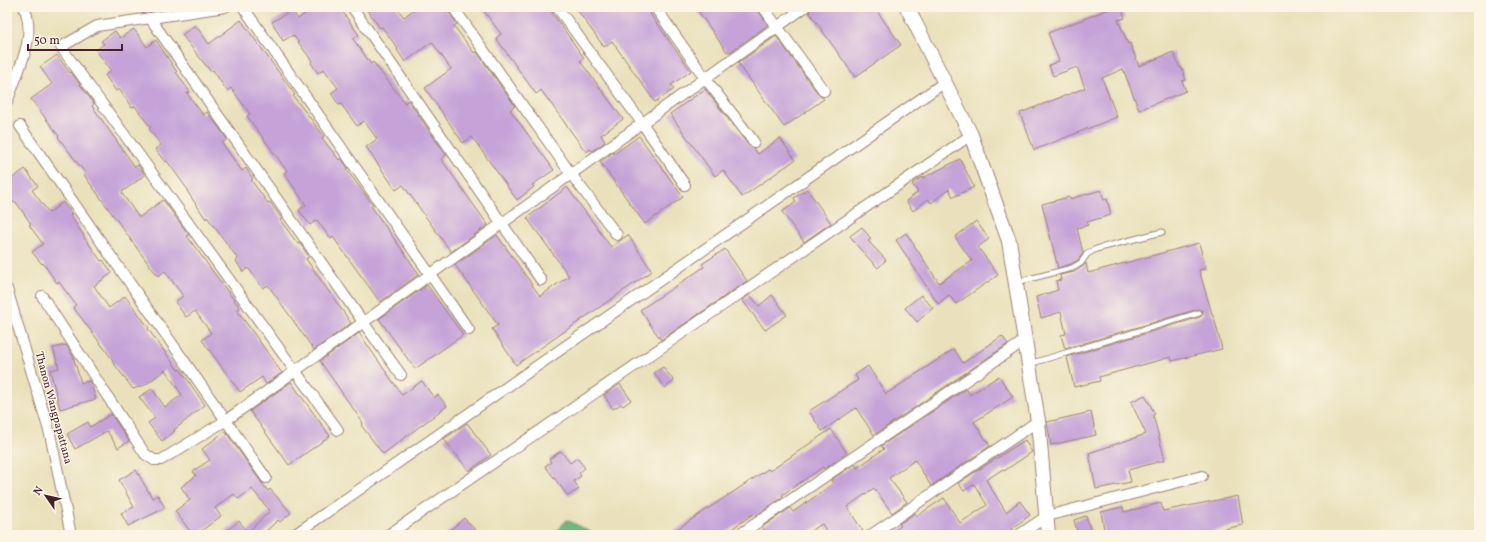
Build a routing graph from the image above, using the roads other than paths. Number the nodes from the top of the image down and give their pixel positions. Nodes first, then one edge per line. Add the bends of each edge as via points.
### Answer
1 (24, 7) edge
2 (225, 7) edge
3 (243, 7) edge
4 (352, 7) edge
5 (453, 7) edge
6 (557, 7) edge
7 (655, 7) edge
8 (763, 7) edge
9 (805, 7) edge
10 (907, 7) edge
11 (150, 18) junction
12 (777, 27) junction
13 (705, 78) junction
14 (945, 82) junction
15 (824, 91) dead end
16 (7, 103) edge
17 (642, 124) junction
18 (20, 126) dead end
19 (971, 135) junction
20 (754, 142) dead end
21 (571, 174) junction
22 (685, 185) dead end
23 (502, 223) junction
24 (1162, 232) dead end
25 (616, 235) dead end
26 (430, 275) junction
27 (541, 280) dead end
28 (1016, 283) junction
29 (7, 289) edge
30 (42, 296) dead end
31 (1199, 313) dead end
32 (363, 322) junction
33 (469, 330) dead end
34 (1024, 341) junction
35 (1028, 364) junction
36 (294, 372) junction
37 (402, 375) dead end
38 (225, 421) junction
39 (1038, 421) junction
40 (338, 430) dead end
41 (1202, 476) dead end
42 (266, 478) dead end
43 (1047, 516) junction
44 (71, 535) edge
45 (294, 535) edge
46 (388, 535) edge
47 (739, 535) edge
48 (871, 535) edge
49 (1019, 535) edge
50 (1048, 535) edge

1 - 16 street via 28,16 28,42
2 - 11 street
3 - 26 street
4 - 23 street
5 - 21 street
6 - 17 street
7 - 13 street
8 - 12 street
9 - 12 street
10 - 14 street
11 - 32 street
11 - 36 street via 97,26 61,47
12 - 13 street
12 - 15 street
13 - 17 street
13 - 20 street
14 - 19 street
14 - 45 street
17 - 21 street
17 - 22 street
18 - 38 street
19 - 28 street via 1009,241
19 - 46 street
21 - 23 street
21 - 25 street
23 - 26 street
23 - 27 street
24 - 28 lane via 1096,249 1087,254 1077,266
26 - 32 street
26 - 33 street
28 - 34 street
29 - 44 street, Thanon Wangpapattana via 50,434
30 - 38 street via 149,458 161,460
31 - 35 lane
32 - 36 street
32 - 37 street
34 - 35 street
34 - 47 street
35 - 39 street
36 - 38 street
36 - 40 street
38 - 42 street
39 - 43 street
39 - 48 street
41 - 43 street
43 - 49 street
43 - 50 street

